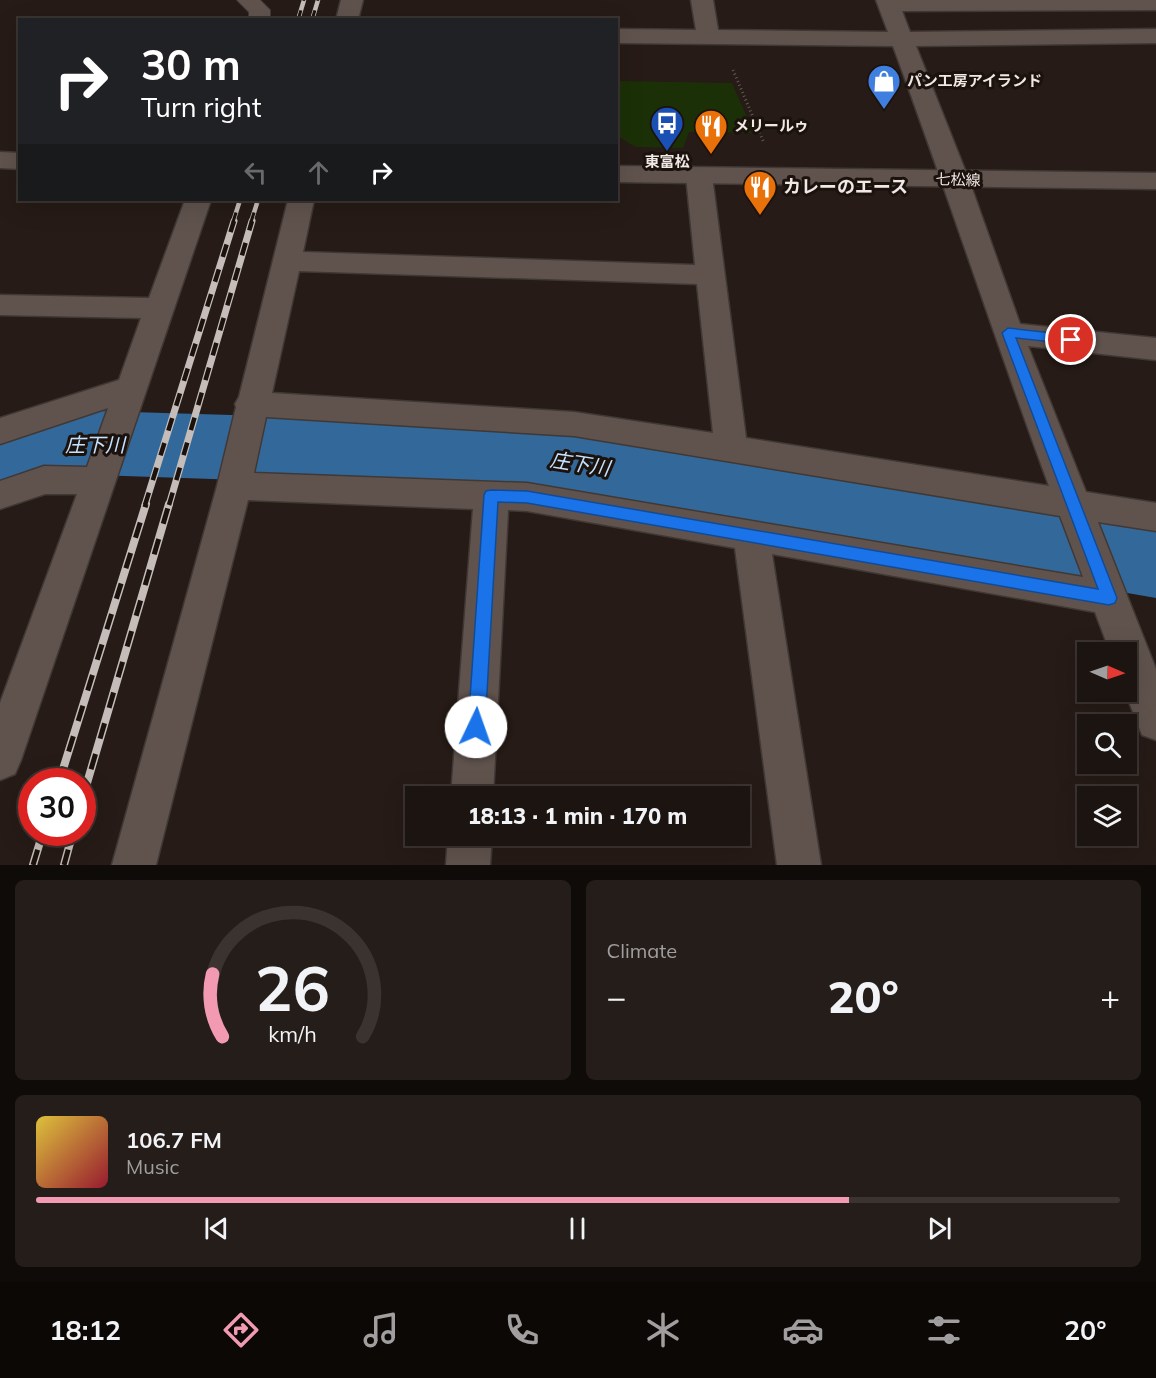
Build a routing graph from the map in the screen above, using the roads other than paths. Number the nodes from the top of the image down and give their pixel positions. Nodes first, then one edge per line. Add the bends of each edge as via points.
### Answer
1 (247, 0) edge
2 (352, 0) edge
3 (702, 0) edge
4 (888, 2) edge
5 (1156, 4) edge
6 (259, 18) edge
7 (348, 18) edge
8 (618, 36) edge
9 (1156, 36) edge
10 (708, 38) junction
11 (900, 39) junction
12 (0, 160) edge
13 (18, 161) edge
14 (618, 174) edge
15 (699, 176) junction
16 (956, 180) junction
17 (1156, 181) edge
18 (198, 201) edge
19 (301, 201) edge
20 (286, 261) junction
21 (712, 275) junction
22 (0, 306) edge
23 (160, 308) junction
24 (1008, 333) junction
25 (1156, 349) edge
26 (127, 401) junction
27 (249, 413) junction
28 (0, 431) edge
29 (731, 450) junction
30 (101, 475) junction
31 (235, 479) junction
32 (0, 495) edge
33 (491, 495) junction
34 (1077, 514) junction
35 (1156, 518) edge
36 (751, 536) junction
37 (1106, 590) junction
38 (1154, 711) edge
39 (1, 754) edge
40 (473, 786) edge
41 (469, 846) edge
42 (134, 865) edge
43 (468, 865) edge
44 (799, 865) edge

1 - 6 street via 260,10
2 - 7 street
3 - 10 street
4 - 5 street
4 - 11 street
8 - 10 street
9 - 11 street
10 - 11 street
11 - 16 street
12 - 13 street
14 - 15 street, 七松線
15 - 16 street, 七松線
15 - 21 street
16 - 17 street, 七松線
16 - 24 street
18 - 23 street
19 - 20 street
20 - 21 street
20 - 27 street
21 - 29 street
22 - 23 street
23 - 26 street
24 - 25 street
24 - 34 street
26 - 28 street
26 - 30 street
27 - 29 street via 574,424
27 - 31 street
29 - 34 street
30 - 32 street via 44,480
30 - 39 street
31 - 33 street
31 - 42 street
33 - 36 street via 527,497
33 - 40 street
34 - 35 street
34 - 37 street
36 - 37 street
36 - 44 street
37 - 38 street
41 - 43 street

